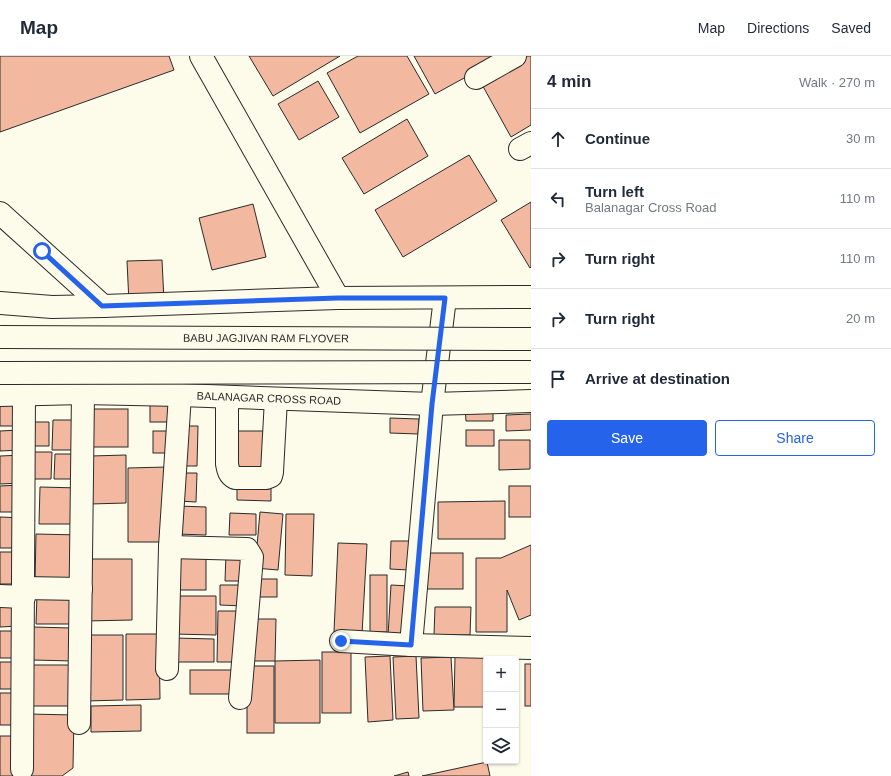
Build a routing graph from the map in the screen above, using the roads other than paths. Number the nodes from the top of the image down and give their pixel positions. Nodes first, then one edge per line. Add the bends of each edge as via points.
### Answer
1 (201, 56) edge
2 (515, 56) edge
3 (476, 78) dead end
4 (0, 213) edge
5 (531, 297) edge
6 (1, 298) edge
7 (338, 298) junction
8 (445, 298) junction
9 (102, 306) junction
10 (0, 337) edge
11 (531, 339) edge
12 (531, 372) edge
13 (0, 373) edge
14 (83, 393) junction
15 (10, 394) edge
16 (180, 395) junction
17 (227, 396) junction
18 (276, 399) junction
19 (531, 400) edge
20 (432, 404) junction
21 (170, 547) junction
22 (81, 589) junction
23 (24, 592) junction
24 (0, 596) edge
25 (341, 641) dead end
26 (411, 645) junction
27 (531, 648) edge
28 (167, 669) dead end
29 (240, 698) dead end
30 (79, 723) dead end
31 (22, 769) dead end

1 - 7 main road
2 - 3 main road
4 - 9 main road
5 - 8 main road
6 - 9 main road via 52,307
7 - 8 main road
7 - 9 main road
8 - 20 main road
10 - 11 main road, BABU JAGJIVAN RAM FLYOVER, bridge
12 - 13 main road, bridge
14 - 15 main road, BALANAGAR CROSS ROAD
14 - 16 main road, BALANAGAR CROSS ROAD
14 - 22 main road
15 - 23 main road
16 - 17 main road, BALANAGAR CROSS ROAD
16 - 21 main road
17 - 18 main road, BALANAGAR CROSS ROAD
17 - 18 main road via 227,464 228,471 235,478 271,476
18 - 20 main road, BALANAGAR CROSS ROAD
19 - 20 main road, BALANAGAR CROSS ROAD
20 - 26 main road
21 - 28 main road
21 - 29 main road via 247,549 252,557
22 - 23 main road
22 - 30 main road
23 - 24 main road
23 - 31 main road
25 - 26 main road
26 - 27 main road

